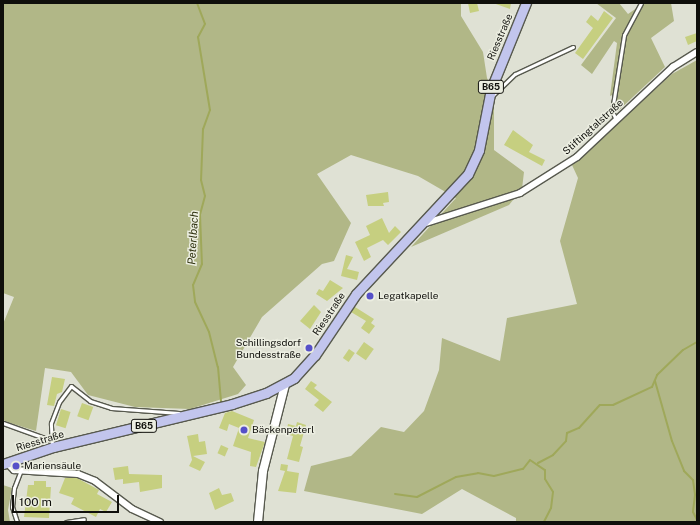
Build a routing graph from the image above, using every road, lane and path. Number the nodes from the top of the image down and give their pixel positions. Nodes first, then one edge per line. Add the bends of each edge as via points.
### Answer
1 (526, 3) edge
2 (641, 3) edge
3 (573, 48) dead end
4 (697, 52) edge
5 (489, 96) junction
6 (616, 120) junction
7 (423, 224) junction
8 (285, 385) junction
9 (186, 416) junction
10 (3, 423) edge
11 (52, 444) junction
12 (5, 464) edge
13 (21, 470) junction
14 (84, 519) dead end
15 (17, 522) edge
16 (66, 522) edge
17 (160, 522) edge
18 (258, 522) edge

1 - 5 main road, Riesstraße / B65
2 - 6 lane via 624,35 612,111
3 - 5 lane via 515,74 502,84 495,97
4 - 6 street, Stiftingtalstraße via 673,67
5 - 7 main road, Riesstraße / B65 via 474,163 455,190
6 - 7 street, Stiftingtalstraße via 577,157 520,193
7 - 8 main road, Riesstraße / B65 via 356,294 315,355
8 - 9 main road, Riesstraße / B65
8 - 18 street via 263,471
9 - 11 main road, Riesstraße / B65
9 - 11 lane via 174,411 134,412 111,408 90,401 71,386 59,402 51,423
10 - 11 lane
11 - 12 main road, Riesstraße / B65
12 - 13 street via 11,469
13 - 15 lane via 12,507
13 - 17 street via 78,474 95,481 132,509
14 - 16 lane

